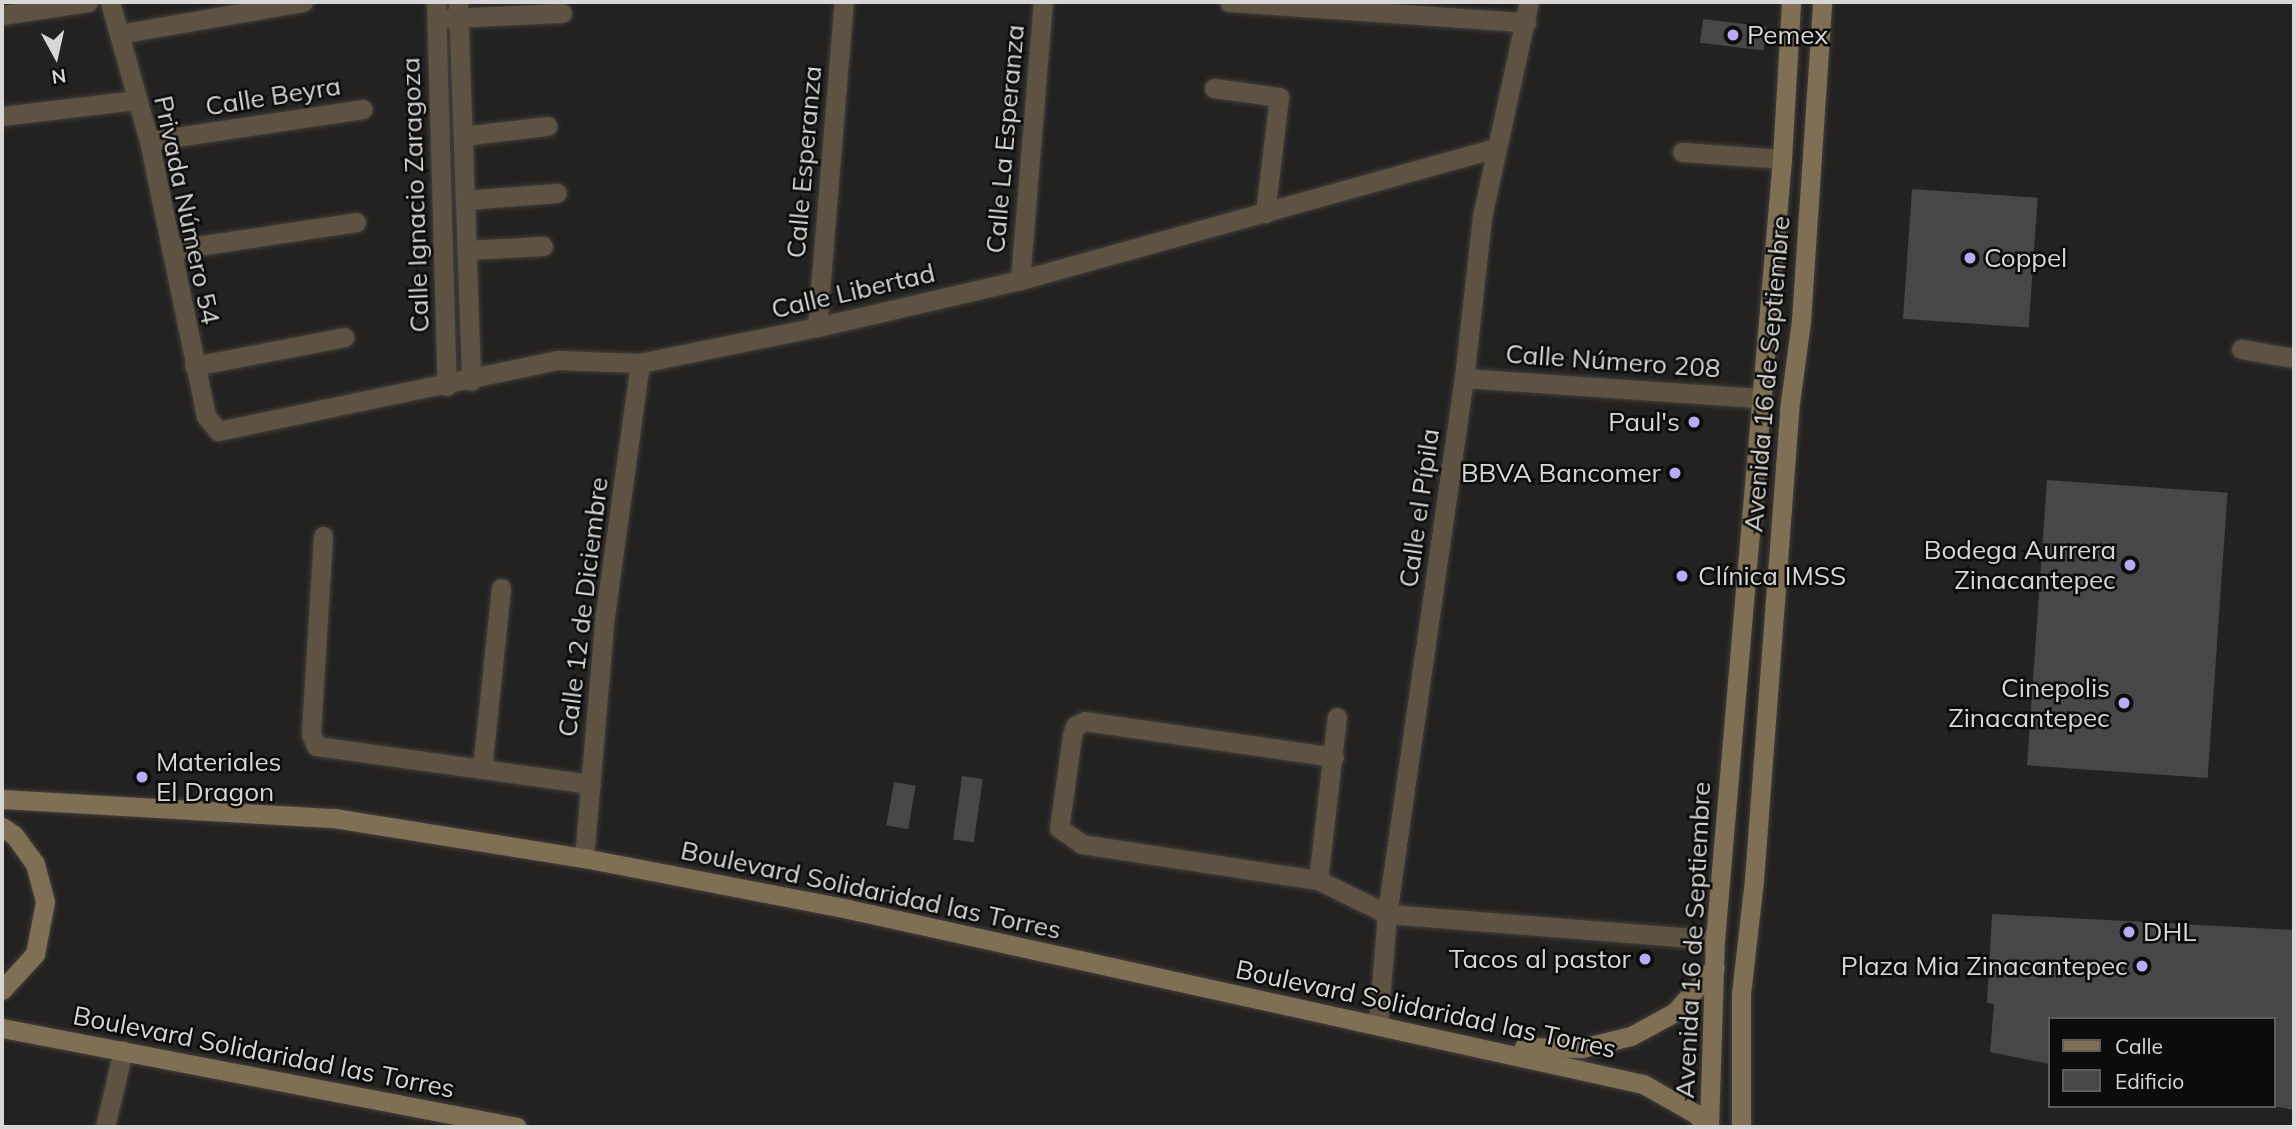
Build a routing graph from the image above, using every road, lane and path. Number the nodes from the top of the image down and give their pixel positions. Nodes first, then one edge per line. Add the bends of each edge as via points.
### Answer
1 (88, 2) edge
2 (110, 2) edge
3 (303, 2) edge
4 (844, 2) edge
5 (1043, 2) edge
6 (1229, 2) edge
7 (1529, 2) edge
8 (1791, 2) edge
9 (1822, 2) edge
10 (437, 10) edge
11 (458, 10) edge
12 (562, 13) dead end
13 (2, 15) edge
14 (1526, 22) junction
15 (119, 34) junction
16 (1214, 88) dead end
17 (136, 100) junction
18 (363, 109) dead end
19 (2, 116) edge
20 (547, 126) dead end
21 (463, 136) junction
22 (149, 141) junction
23 (1496, 148) junction
24 (1682, 152) dead end
25 (1782, 159) junction
26 (557, 193) dead end
27 (465, 200) junction
28 (1265, 213) junction
29 (356, 222) dead end
30 (543, 246) dead end
31 (171, 250) junction
32 (467, 250) junction
33 (1020, 280) junction
34 (470, 318) junction
35 (445, 320) junction
36 (817, 327) junction
37 (344, 337) dead end
38 (2241, 349) dead end
39 (2294, 358) edge
40 (640, 363) junction
41 (194, 366) junction
42 (1464, 378) junction
43 (471, 381) junction
44 (447, 386) junction
45 (1759, 398) junction
46 (214, 429) joint
47 (323, 536) dead end
48 (501, 587) dead end
49 (1337, 717) dead end
50 (1334, 757) junction
51 (482, 769) junction
52 (590, 784) junction
53 (2, 799) edge
54 (2, 827) edge
55 (584, 858) junction
56 (1318, 880) junction
57 (1387, 914) junction
58 (1715, 940) junction
59 (1715, 967) junction
60 (2, 990) edge
61 (1378, 1025) junction
62 (2, 1028) edge
63 (1471, 1044) junction
64 (115, 1049) junction
65 (105, 1127) edge
66 (517, 1127) edge
67 (1708, 1127) edge
68 (1741, 1127) edge

1 - 13 street
2 - 15 street, Privada Número 54
3 - 15 street
4 - 36 street, Calle Esperanza
5 - 33 street, Calle La Esperanza
6 - 14 street
7 - 14 street, Calle el Pípila
8 - 25 main road, Avenida 16 de Septiembre
9 - 68 main road, Avenida 16 de Septiembre via 1801,321 1789,410 1754,880 1741,994
10 - 11 street
10 - 35 street, Calle Ignacio Zaragoza
11 - 12 street
11 - 21 street, Calle Ignacio Zaragoza
14 - 23 street, Calle el Pípila
15 - 17 street, Privada Número 54
16 - 28 street via 1279,97
17 - 19 street
17 - 22 street, Privada Número 54
18 - 22 street, Calle Beyra
20 - 21 street
21 - 27 street, Calle Ignacio Zaragoza
22 - 31 street, Privada Número 54
23 - 28 street, Calle Libertad
23 - 42 street, Calle el Pípila via 1482,217
24 - 25 street
25 - 45 main road, Avenida 16 de Septiembre
26 - 27 street
27 - 32 street, Calle Ignacio Zaragoza
28 - 33 street, Calle Libertad
29 - 31 street
30 - 32 street
31 - 41 street, Privada Número 54
32 - 34 street, Calle Ignacio Zaragoza
33 - 36 street, Calle Libertad
34 - 35 street
34 - 43 street, Calle Ignacio Zaragoza
35 - 44 street, Calle Ignacio Zaragoza
36 - 40 street, Calle Libertad
37 - 41 street
38 - 39 street
40 - 43 street, Calle Libertad via 558,360
40 - 52 street, Calle 12 de Diciembre via 604,615
41 - 46 street, Privada Número 54
42 - 45 street, Calle Número 208
42 - 57 street, Calle el Pípila
43 - 44 street, Calle Libertad
44 - 46 street, Calle Libertad via 229,431
45 - 58 main road, Avenida 16 de Septiembre
47 - 51 street via 311,734 316,746
48 - 51 street
49 - 50 street
50 - 56 street
50 - 56 street via 1100,722 1075,726 1059,828 1082,844
51 - 52 street
52 - 55 street, Calle 12 de Diciembre
53 - 55 main road, Boulevard Solidaridad las Torres via 390,825
54 - 60 main road via 36,864 45,902 35,954
55 - 61 main road, Boulevard Solidaridad las Torres via 848,909
56 - 57 street
57 - 58 street
57 - 61 street, Calle el Pípila
58 - 59 main road, Avenida 16 de Septiembre
59 - 63 main road via 1675,1012 1605,1045 1559,1049
59 - 67 main road, Avenida 16 de Septiembre
61 - 63 main road, Boulevard Solidaridad las Torres
62 - 64 main road, Boulevard Solidaridad las Torres
63 - 67 main road, Boulevard Solidaridad las Torres via 1643,1084 1696,1114
64 - 65 street
64 - 66 main road, Boulevard Solidaridad las Torres

